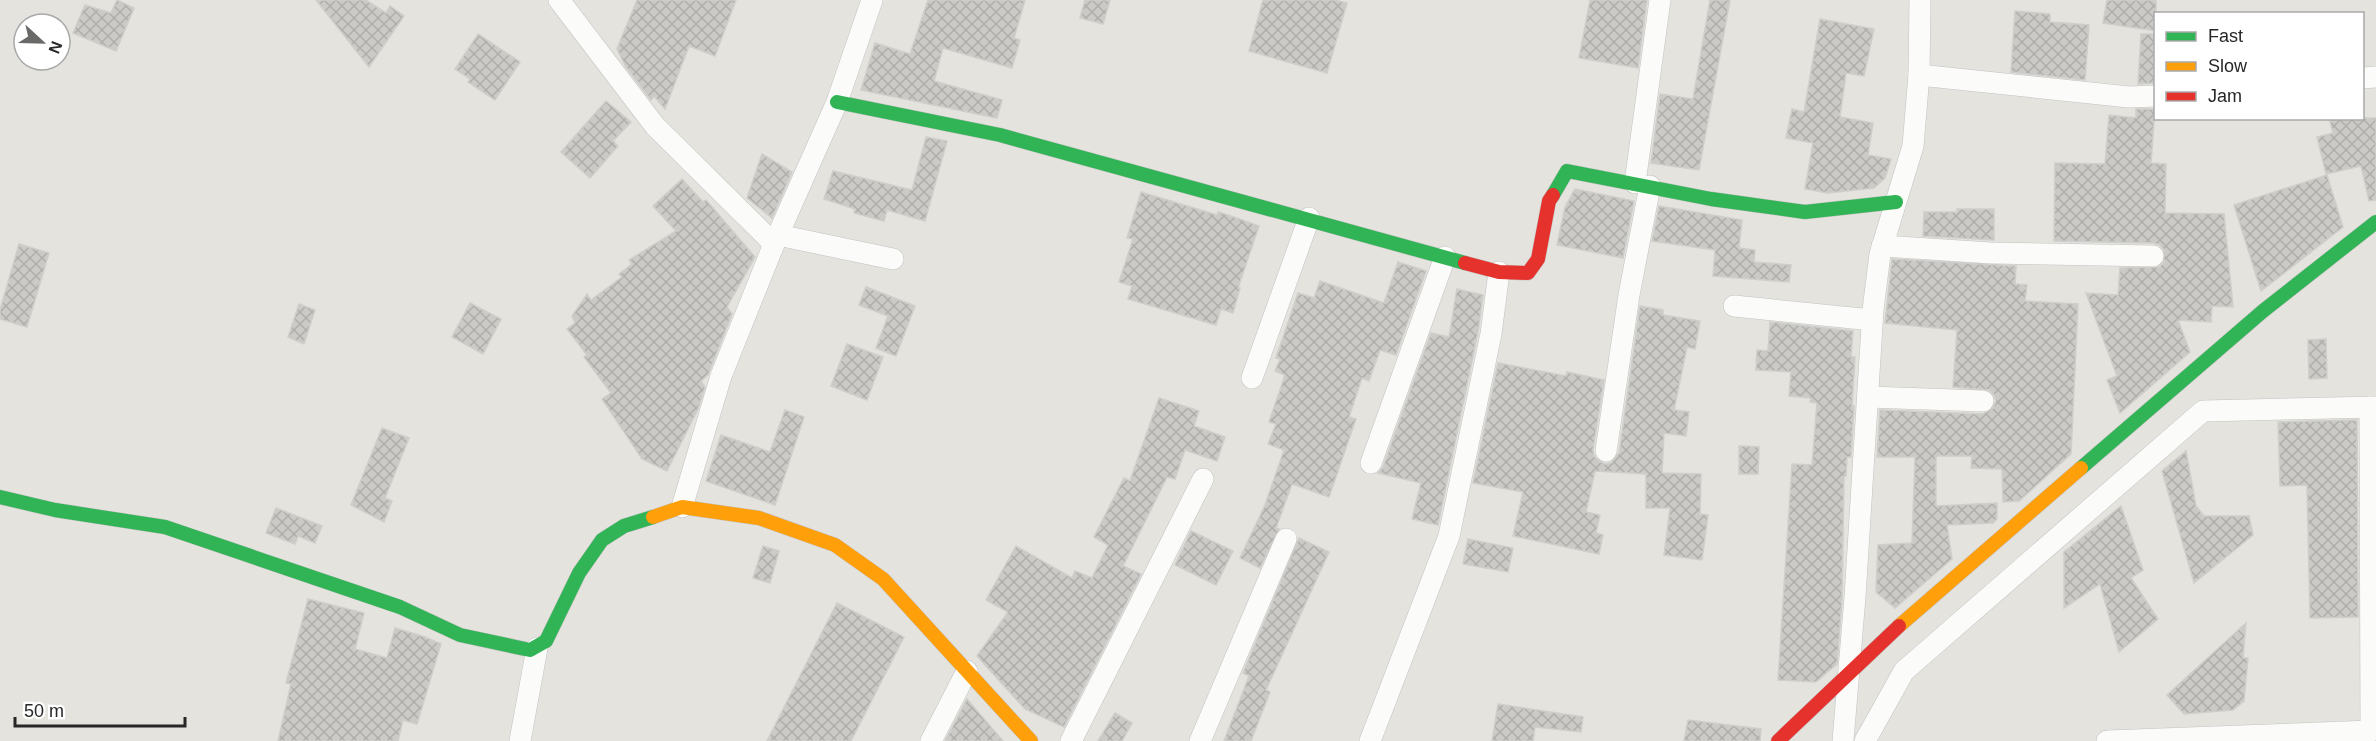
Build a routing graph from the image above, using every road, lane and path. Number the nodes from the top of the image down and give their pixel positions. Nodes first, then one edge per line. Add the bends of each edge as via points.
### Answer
1 (559, 0) edge
2 (872, 0) edge
3 (1660, 0) edge
4 (1920, 0) edge
5 (1919, 75) junction
6 (2154, 96) edge
7 (837, 102) junction
8 (1643, 185) junction
9 (1896, 202) junction
10 (1309, 218) junction
11 (2376, 222) edge
12 (776, 239) junction
13 (1882, 246) junction
14 (2153, 256) dead end
15 (1445, 257) junction
16 (893, 259) dead end
17 (1499, 272) junction
18 (1734, 306) dead end
19 (1872, 320) junction
20 (1252, 378) dead end
21 (1868, 397) junction
22 (1983, 402) dead end
23 (2373, 407) edge
24 (1606, 451) dead end
25 (1371, 463) dead end
26 (1203, 479) dead end
27 (0, 497) edge
28 (682, 507) junction
29 (1286, 539) dead end
30 (537, 648) junction
31 (967, 671) junction
32 (1849, 675) junction
33 (1840, 738) edge
34 (520, 741) edge
35 (931, 741) edge
36 (1031, 741) edge
37 (1071, 741) edge
38 (1200, 741) edge
39 (1370, 741) edge
40 (1778, 741) edge
41 (1865, 741) edge
42 (2107, 741) edge

1 - 12 street via 655,126
2 - 7 street
3 - 8 street
4 - 5 street
5 - 6 street via 2129,97
5 - 9 street via 1913,146
7 - 10 street via 1000,135
7 - 12 street
8 - 9 street via 1805,212
8 - 17 street via 1567,171 1549,201 1538,259 1528,273
8 - 24 street
9 - 13 street
10 - 15 street
10 - 20 street
11 - 32 street via 2263,311 1882,640
12 - 16 street
12 - 28 street via 721,376
13 - 14 street
13 - 19 street
15 - 17 street
15 - 25 street
17 - 39 street via 1491,334 1449,536
18 - 19 street
19 - 21 street
21 - 22 street
21 - 32 street
23 - 41 street via 2203,411 1904,671
23 - 42 street via 2371,730
26 - 37 street
27 - 30 street via 165,527 400,607 460,634 520,649
28 - 30 street via 624,526 602,540 579,573 546,641
28 - 31 street via 759,518 835,545 883,579
29 - 38 street
30 - 34 street
31 - 35 street
31 - 36 street
32 - 33 street
32 - 40 street

